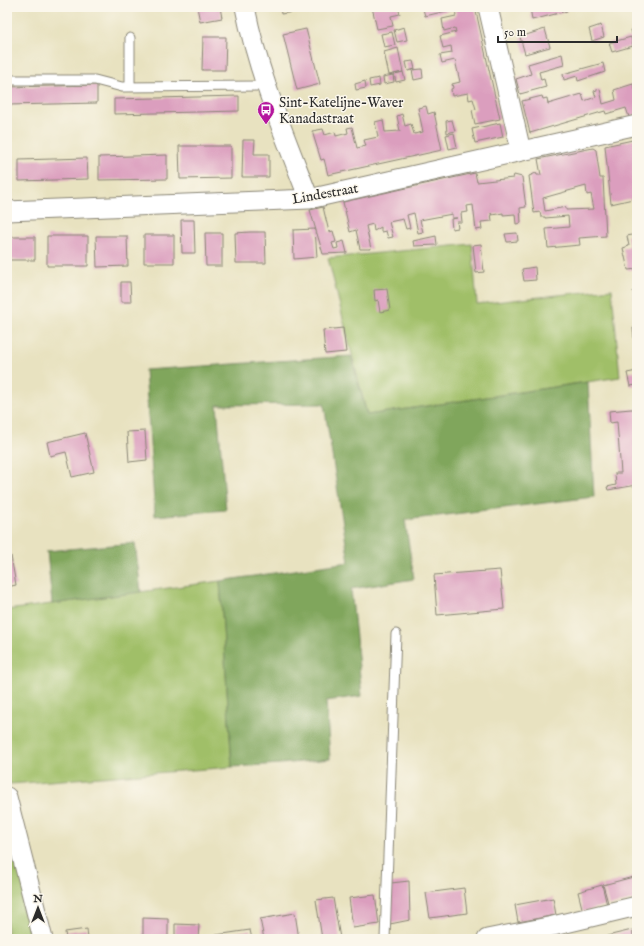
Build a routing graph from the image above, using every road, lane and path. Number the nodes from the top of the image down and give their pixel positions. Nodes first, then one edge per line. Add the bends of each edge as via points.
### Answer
1 (245, 7) edge
2 (488, 7) edge
3 (130, 38) dead end
4 (7, 80) edge
5 (266, 86) junction
6 (130, 87) junction
7 (637, 125) edge
8 (521, 151) junction
9 (309, 199) junction
10 (7, 211) edge
11 (396, 634) dead end
12 (7, 797) edge
13 (637, 906) edge
14 (43, 939) edge
15 (385, 939) edge
16 (487, 939) edge

1 - 5 street via 249,30
2 - 8 street
3 - 6 lane
4 - 6 lane via 95,80
5 - 6 lane
5 - 9 street
7 - 8 street, Lindestraat
8 - 9 street, Lindestraat
9 - 10 street, Lindestraat
11 - 15 lane
12 - 14 street
13 - 16 street

